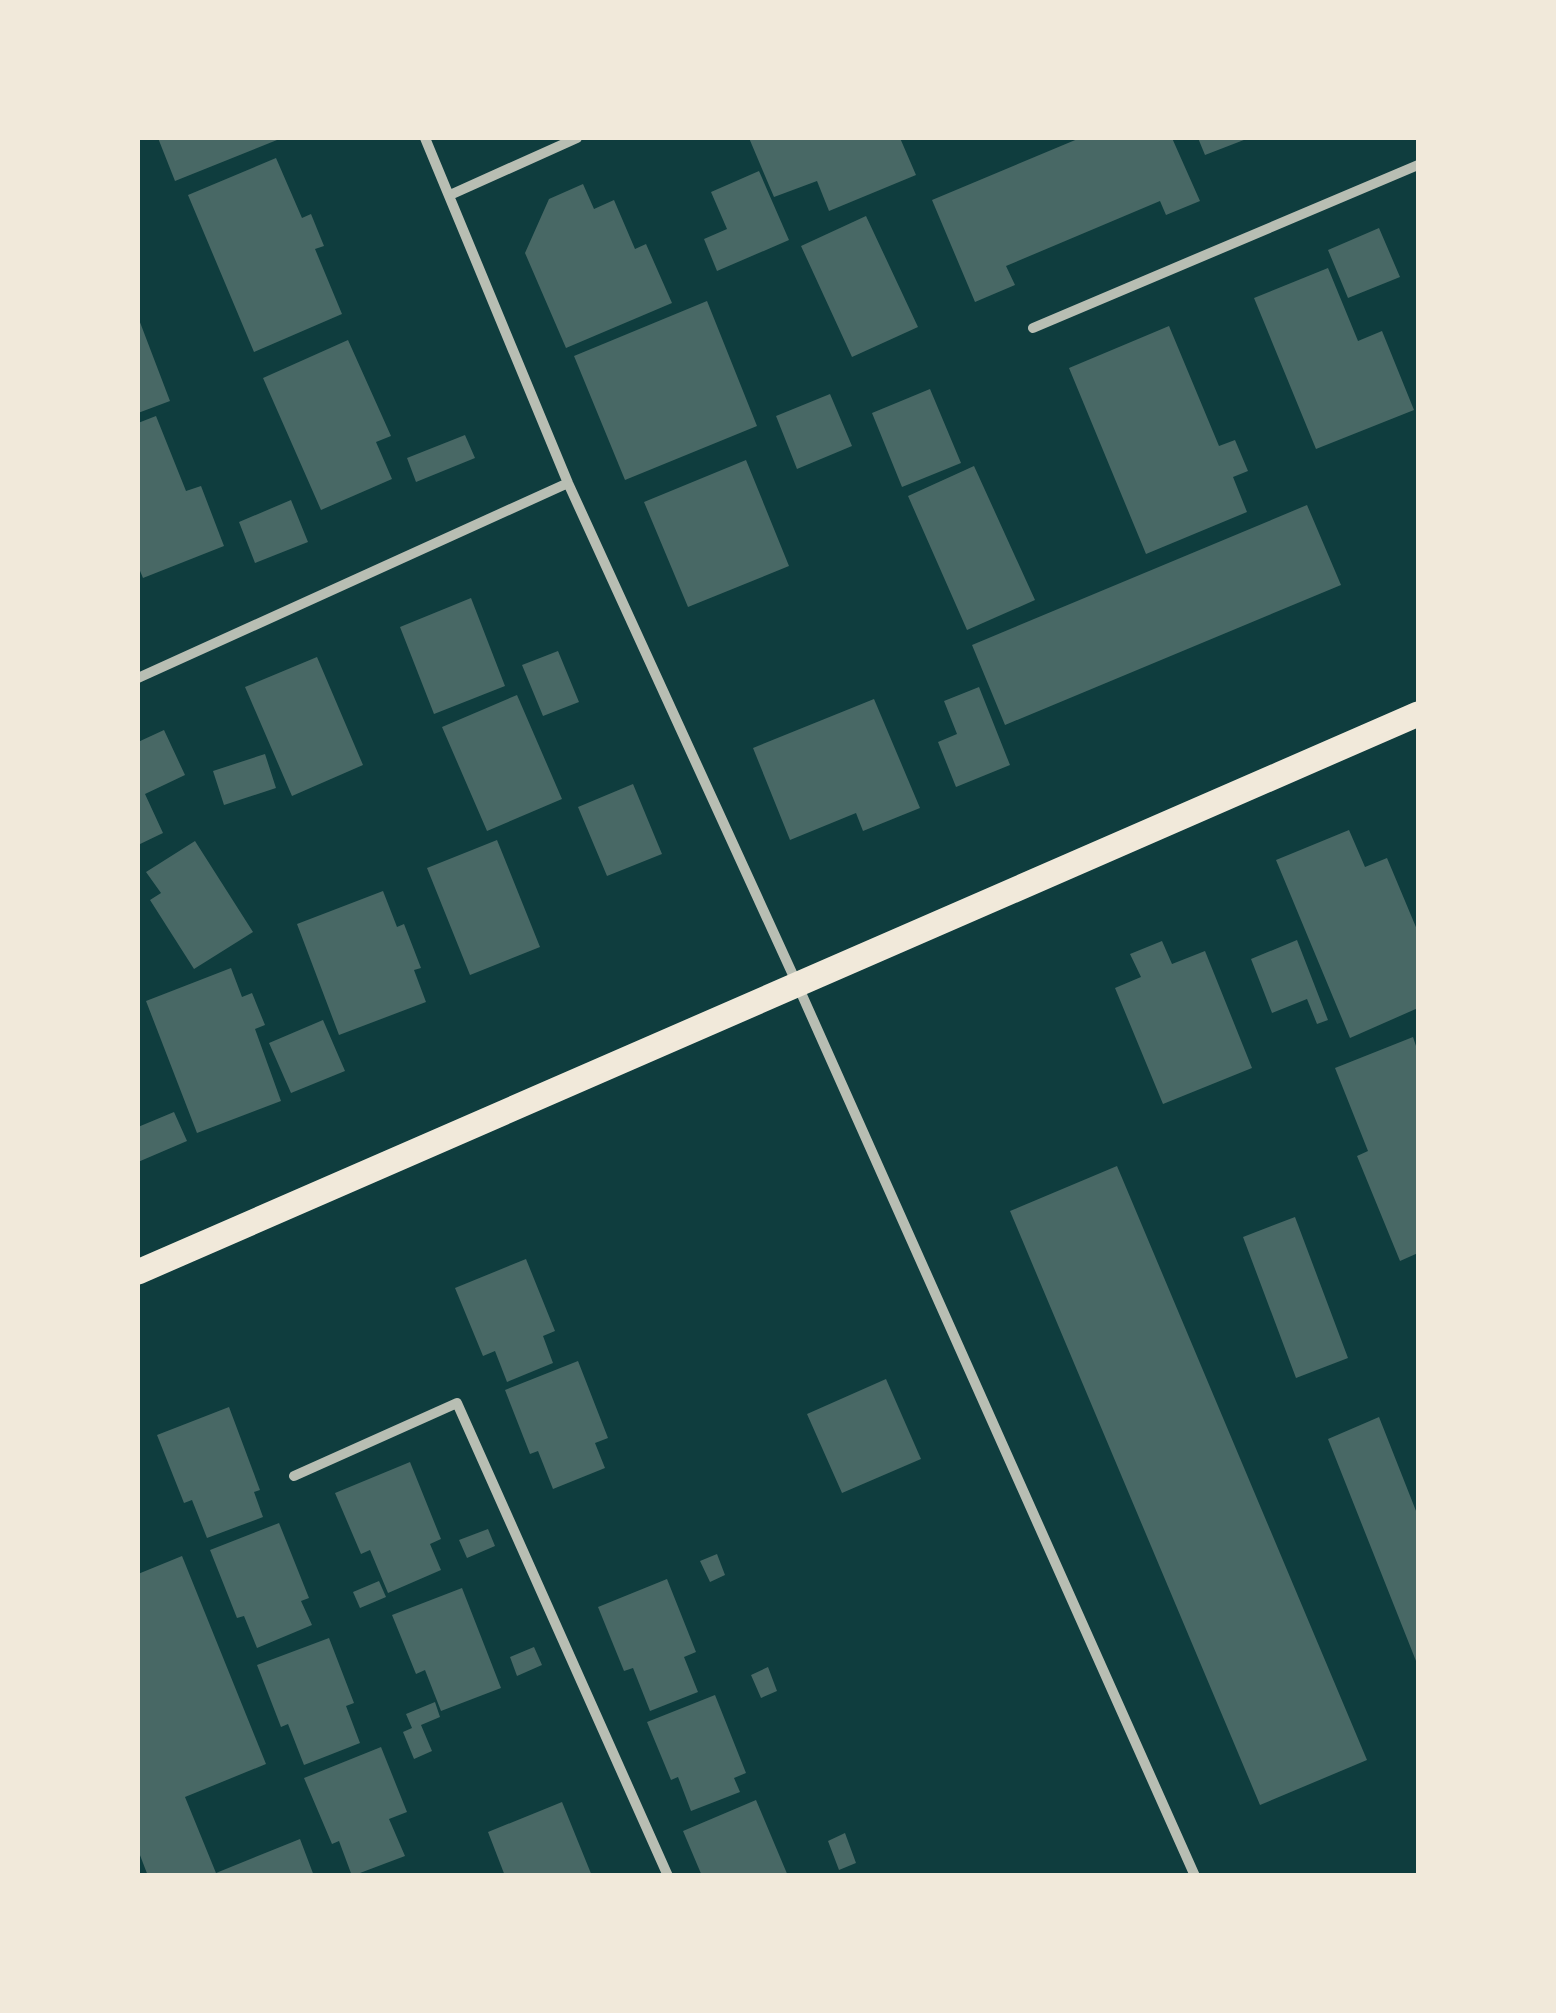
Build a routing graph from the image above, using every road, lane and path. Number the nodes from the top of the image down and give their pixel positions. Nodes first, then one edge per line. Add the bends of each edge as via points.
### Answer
1 (426, 138) edge
2 (577, 138) edge
3 (1418, 165) edge
4 (450, 195) junction
5 (1033, 328) dead end
6 (568, 483) junction
7 (138, 678) edge
8 (1418, 714) edge
9 (798, 986) junction
10 (138, 1272) edge
11 (294, 1476) dead end
12 (668, 1876) edge
13 (1195, 1876) edge

1 - 4 street
2 - 4 street
3 - 5 street
4 - 6 street
6 - 7 street
6 - 9 street
8 - 9 main road
9 - 10 main road
9 - 13 street
11 - 12 street via 456,1403

